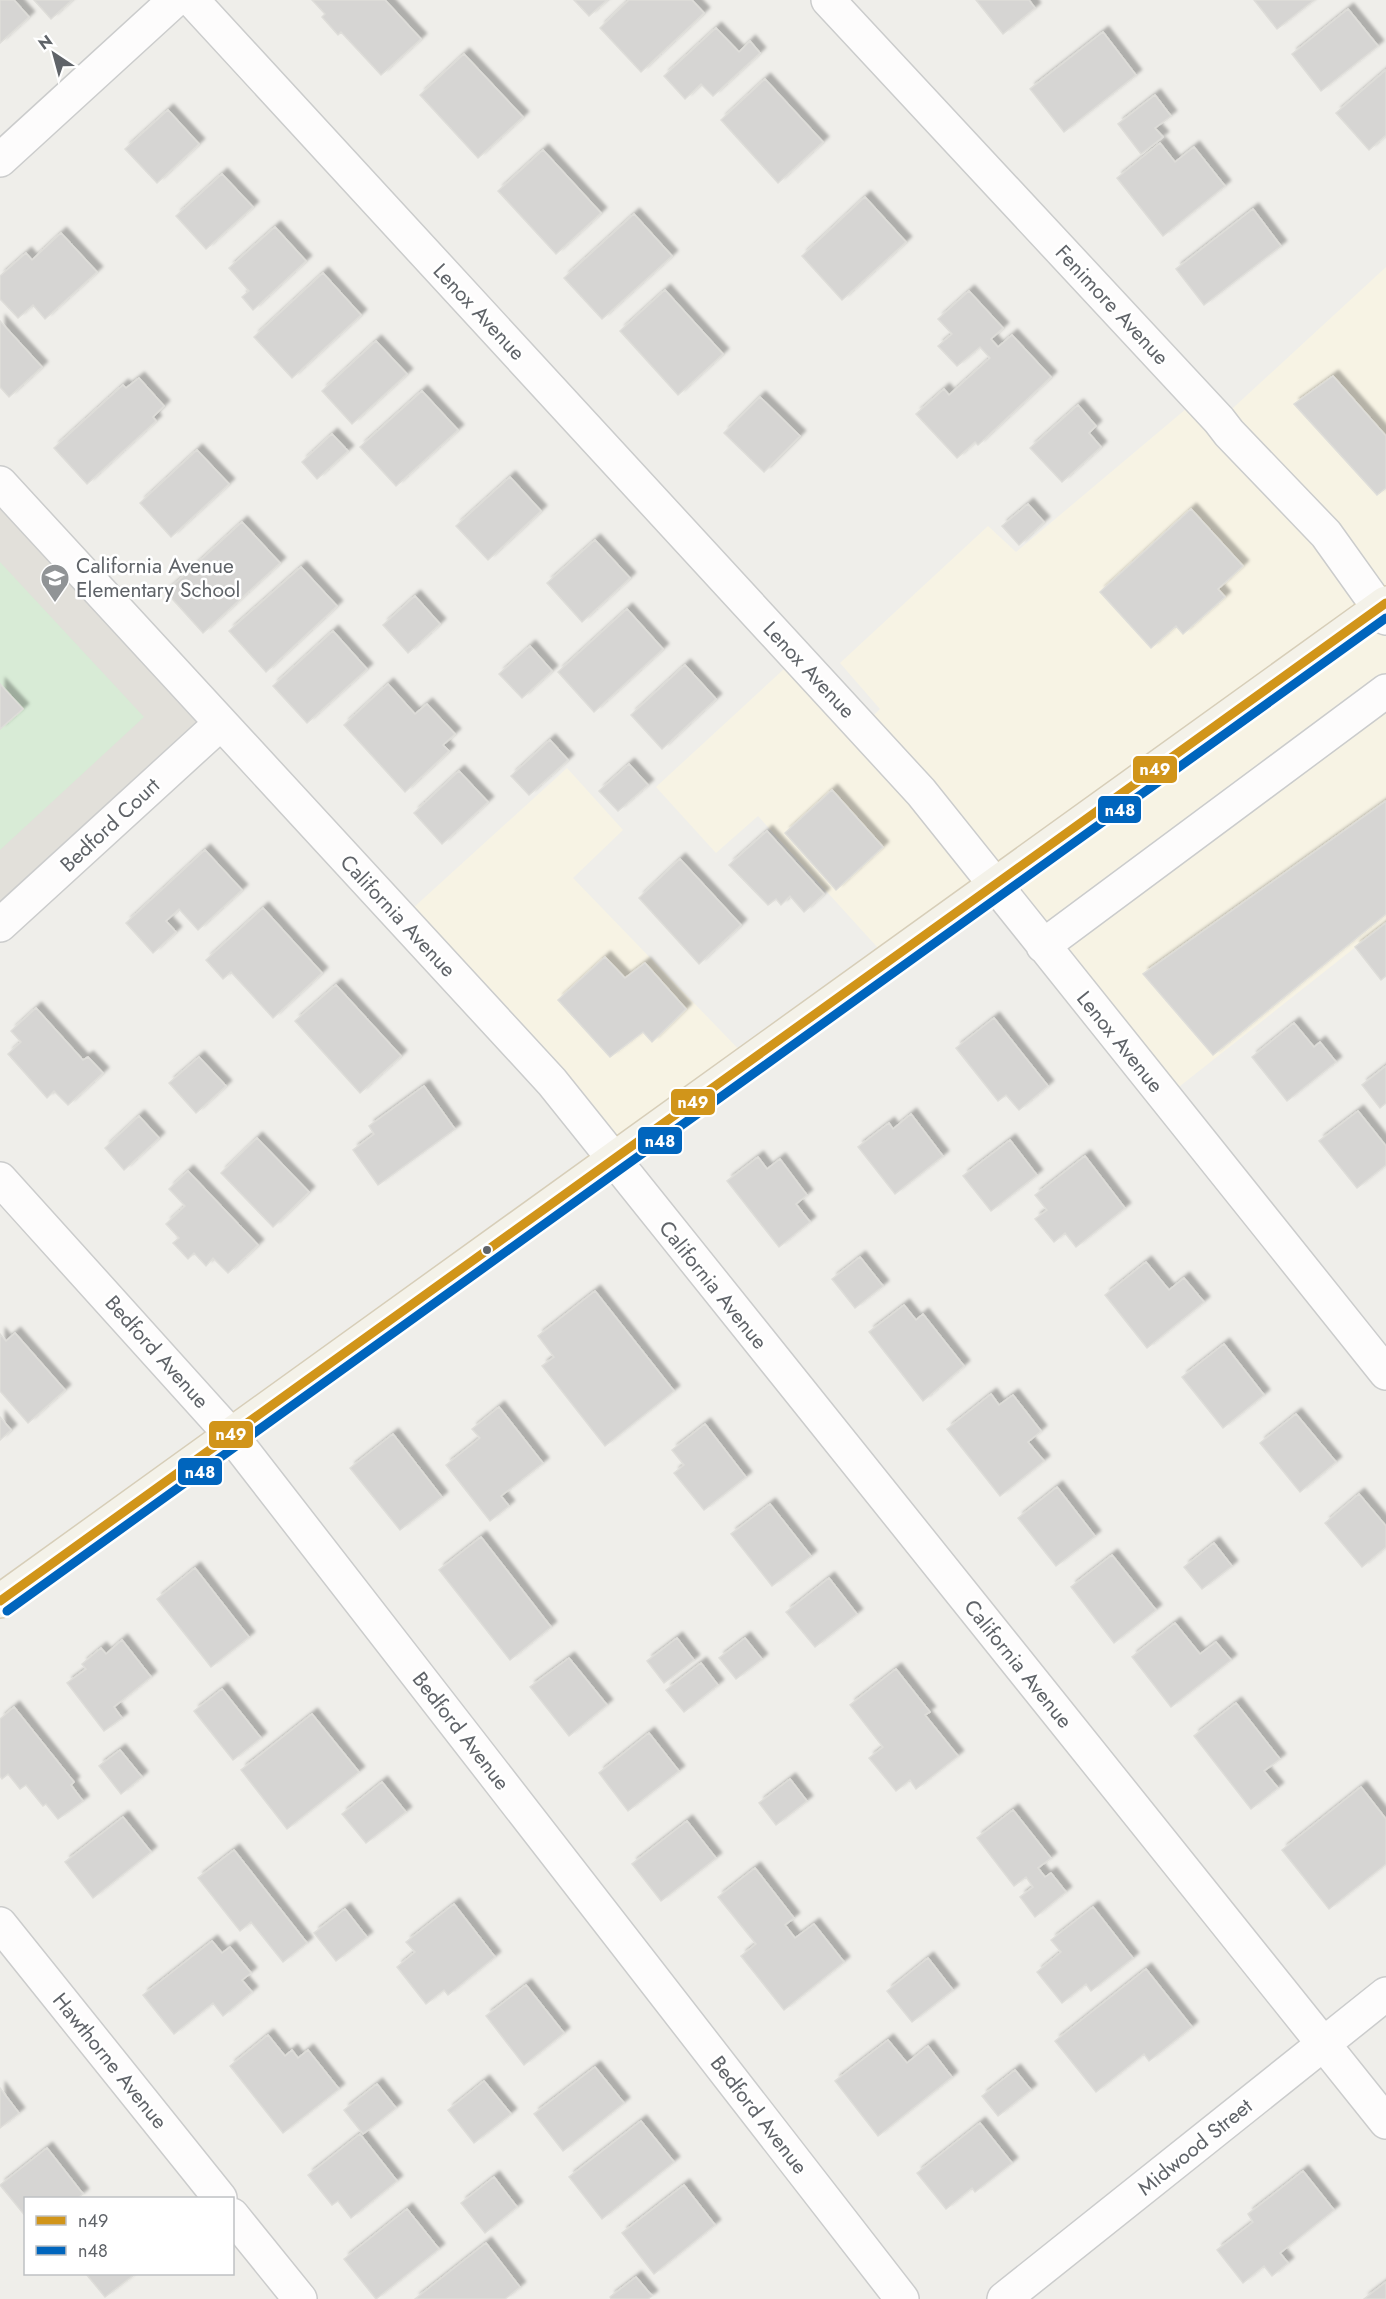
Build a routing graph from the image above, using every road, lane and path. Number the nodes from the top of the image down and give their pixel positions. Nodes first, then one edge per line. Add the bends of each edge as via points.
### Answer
1 (175, 0) edge
2 (192, 0) edge
3 (828, 0) edge
4 (0, 160) edge
5 (0, 483) edge
6 (1383, 610) edge
7 (1386, 691) edge
8 (220, 724) junction
9 (993, 884) junction
10 (0, 925) edge
11 (1043, 946) junction
12 (611, 1159) junction
13 (0, 1179) edge
14 (1386, 1373) edge
15 (231, 1435) junction
16 (0, 1601) edge
17 (0, 1924) edge
18 (1386, 1994) edge
19 (1324, 2044) junction
20 (1386, 2122) edge
21 (218, 2197) edge
22 (234, 2216) edge
23 (300, 2299) edge
24 (902, 2299) edge
25 (1004, 2299) edge

1 - 4 street
2 - 9 street, Lenox Avenue via 921,792
3 - 6 street, Fenimore Avenue via 1326,534
5 - 8 street, California Avenue
6 - 9 main road
7 - 11 street
8 - 10 street, Bedford Court
8 - 12 street, California Avenue via 552,1082
9 - 11 street, Lenox Avenue
9 - 12 main road
11 - 14 street, Lenox Avenue
12 - 15 main road
12 - 19 street, California Avenue
13 - 15 street, Bedford Avenue
15 - 16 main road
15 - 24 street, Bedford Avenue
17 - 21 street, Hawthorne Avenue
18 - 19 street, Midwood Street
19 - 20 street, California Avenue
19 - 25 street, Midwood Street
22 - 23 street

